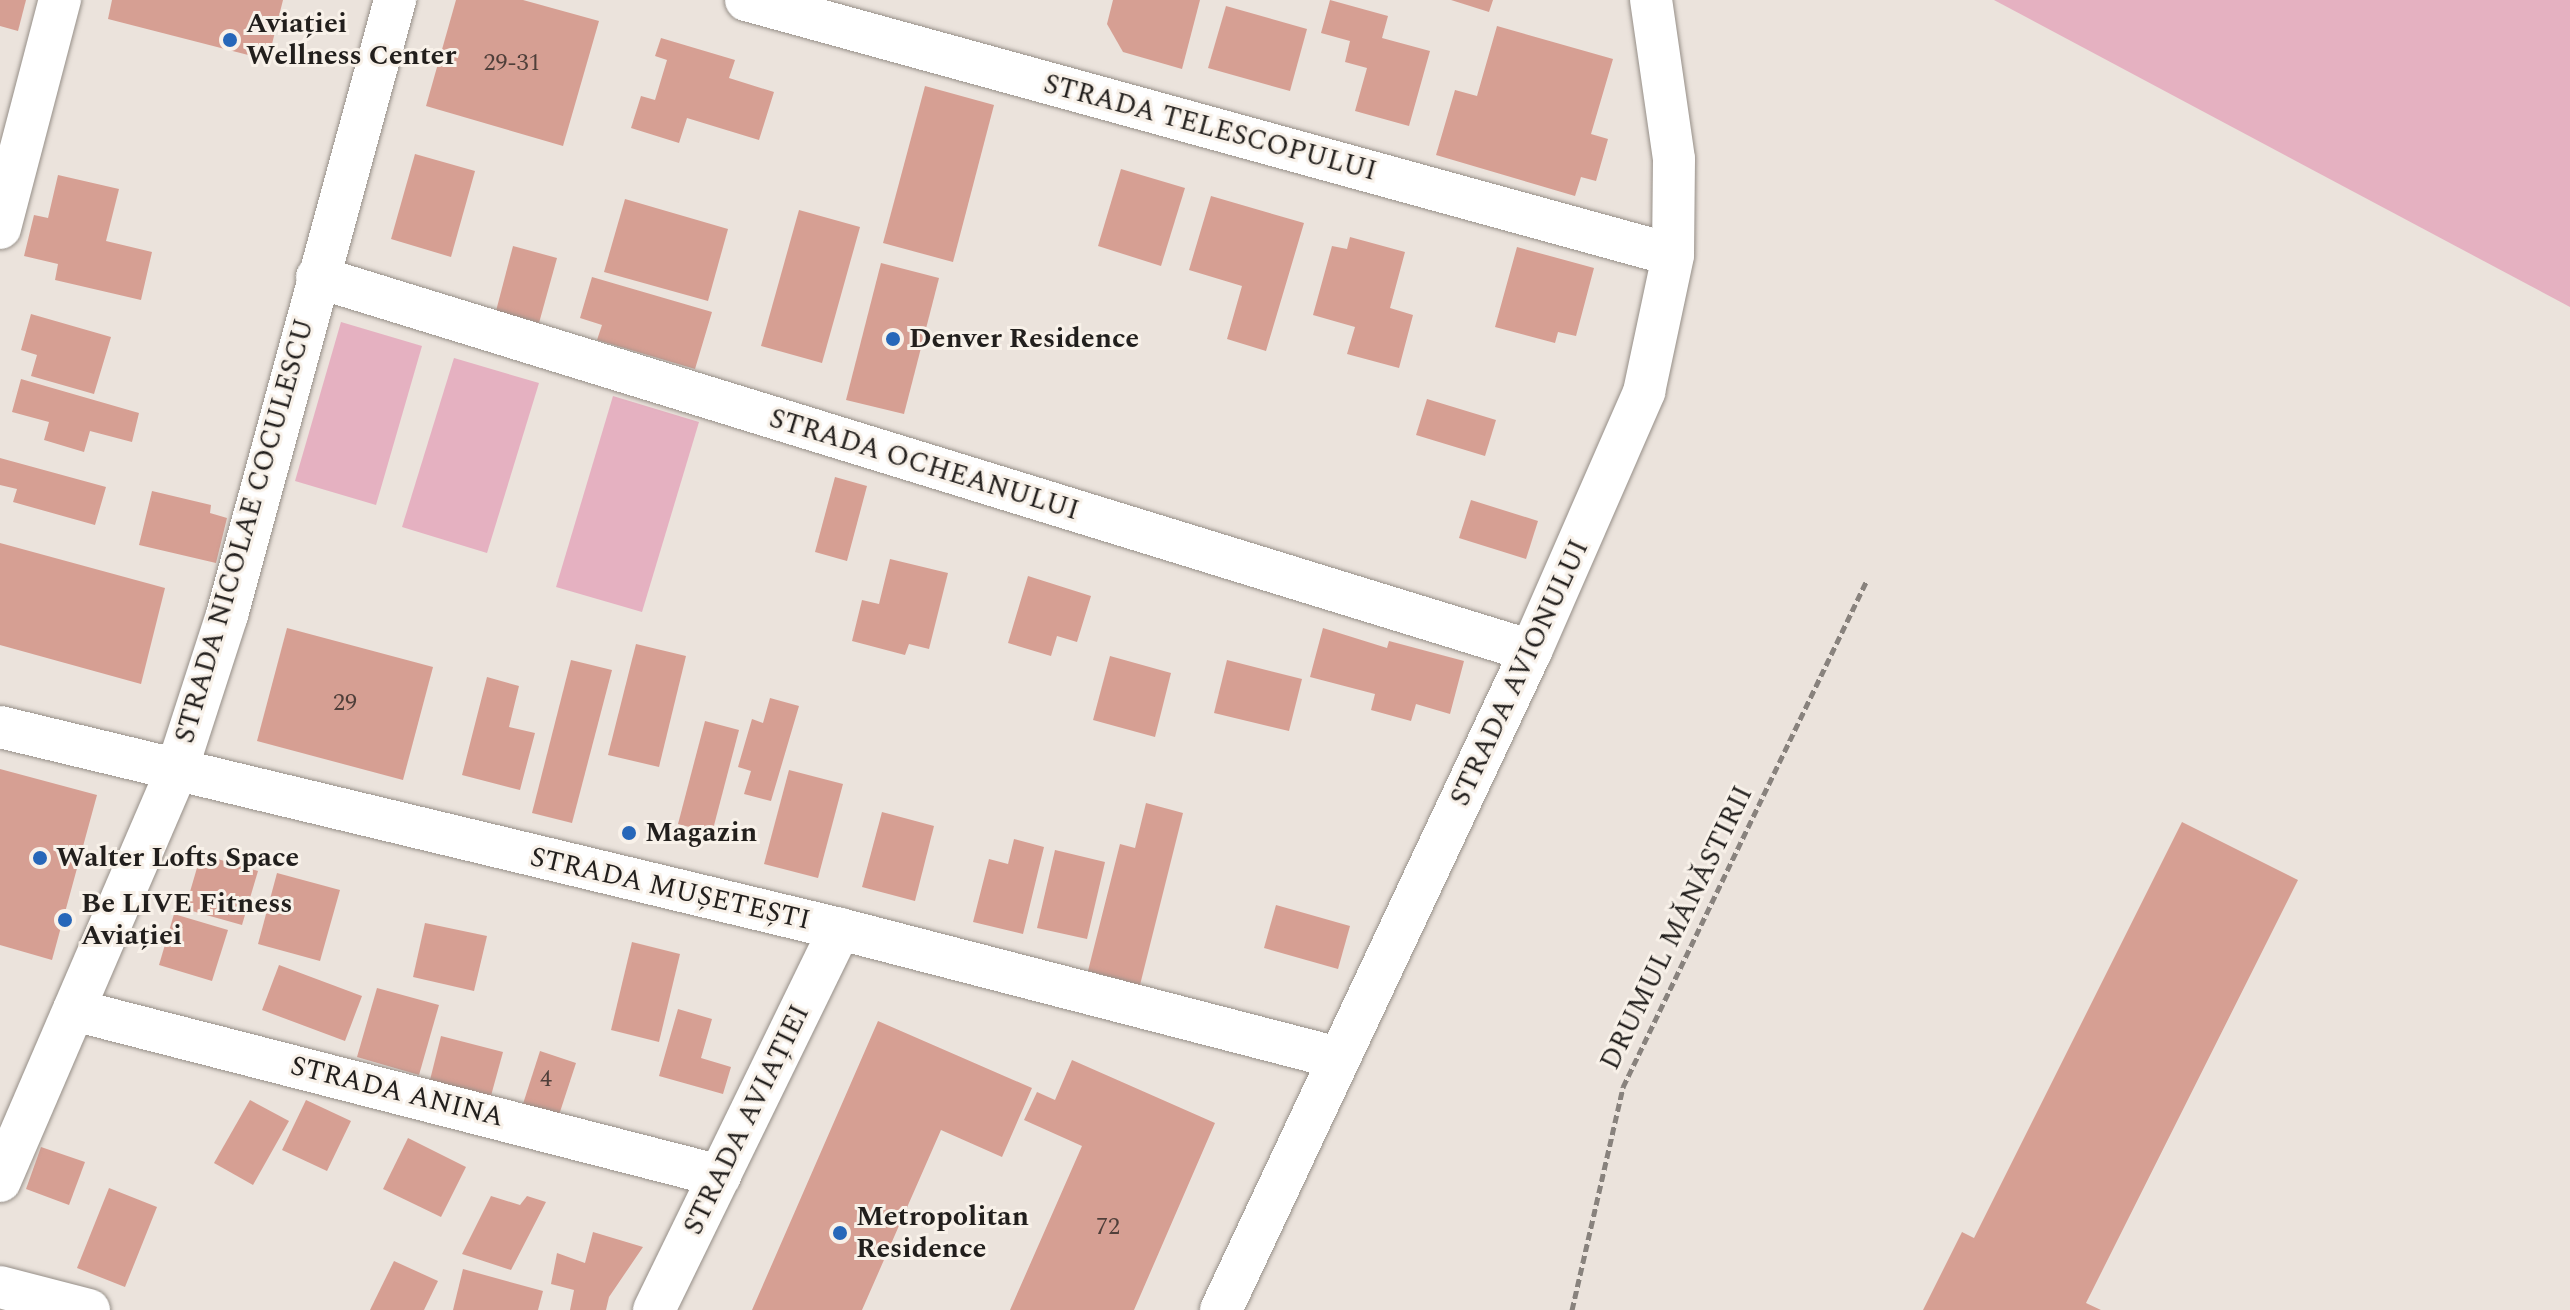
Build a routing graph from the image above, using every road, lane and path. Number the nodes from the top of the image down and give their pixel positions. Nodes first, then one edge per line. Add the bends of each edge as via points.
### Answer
1 (60, 0) edge
2 (395, 0) edge
3 (746, 0) edge
4 (1651, 0) edge
5 (0, 228) edge
6 (1673, 255) junction
7 (317, 277) junction
8 (1867, 580) dead end
9 (1531, 651) junction
10 (0, 727) edge
11 (176, 772) junction
12 (840, 929) junction
13 (74, 1010) junction
14 (1338, 1058) junction
15 (720, 1176) junction
16 (0, 1181) edge
17 (0, 1287) edge
18 (89, 1310) edge
19 (654, 1310) edge
20 (1221, 1310) edge
21 (1572, 1310) edge

1 - 5 street
2 - 7 street, STRADA NICOLAE COCULESCU
3 - 6 street, STRADA TELESCOPULUI
4 - 6 street, STRADA AVIONULUI via 1674,159
6 - 9 street, STRADA AVIONULUI via 1661,330 1638,407
7 - 9 street, STRADA OCHEANULUI
7 - 11 street, STRADA NICOLAE COCULESCU via 227,615
8 - 21 path, DRUMUL MĂNĂSTIRII via 1623,1087
9 - 14 street, STRADA AVIONULUI
10 - 11 street, STRADA MUȘETEȘTI
11 - 12 street, STRADA MUȘETEȘTI
11 - 13 street, STRADA NICOLAE COCULESCU
12 - 14 street, STRADA MUȘETEȘTI
12 - 15 street, STRADA AVIAȚIEI
13 - 15 street, STRADA ANINA
13 - 16 street, STRADA NICOLAE COCULESCU
14 - 20 street, STRADA AVIONULUI
15 - 19 street, STRADA AVIAȚIEI
17 - 18 street

